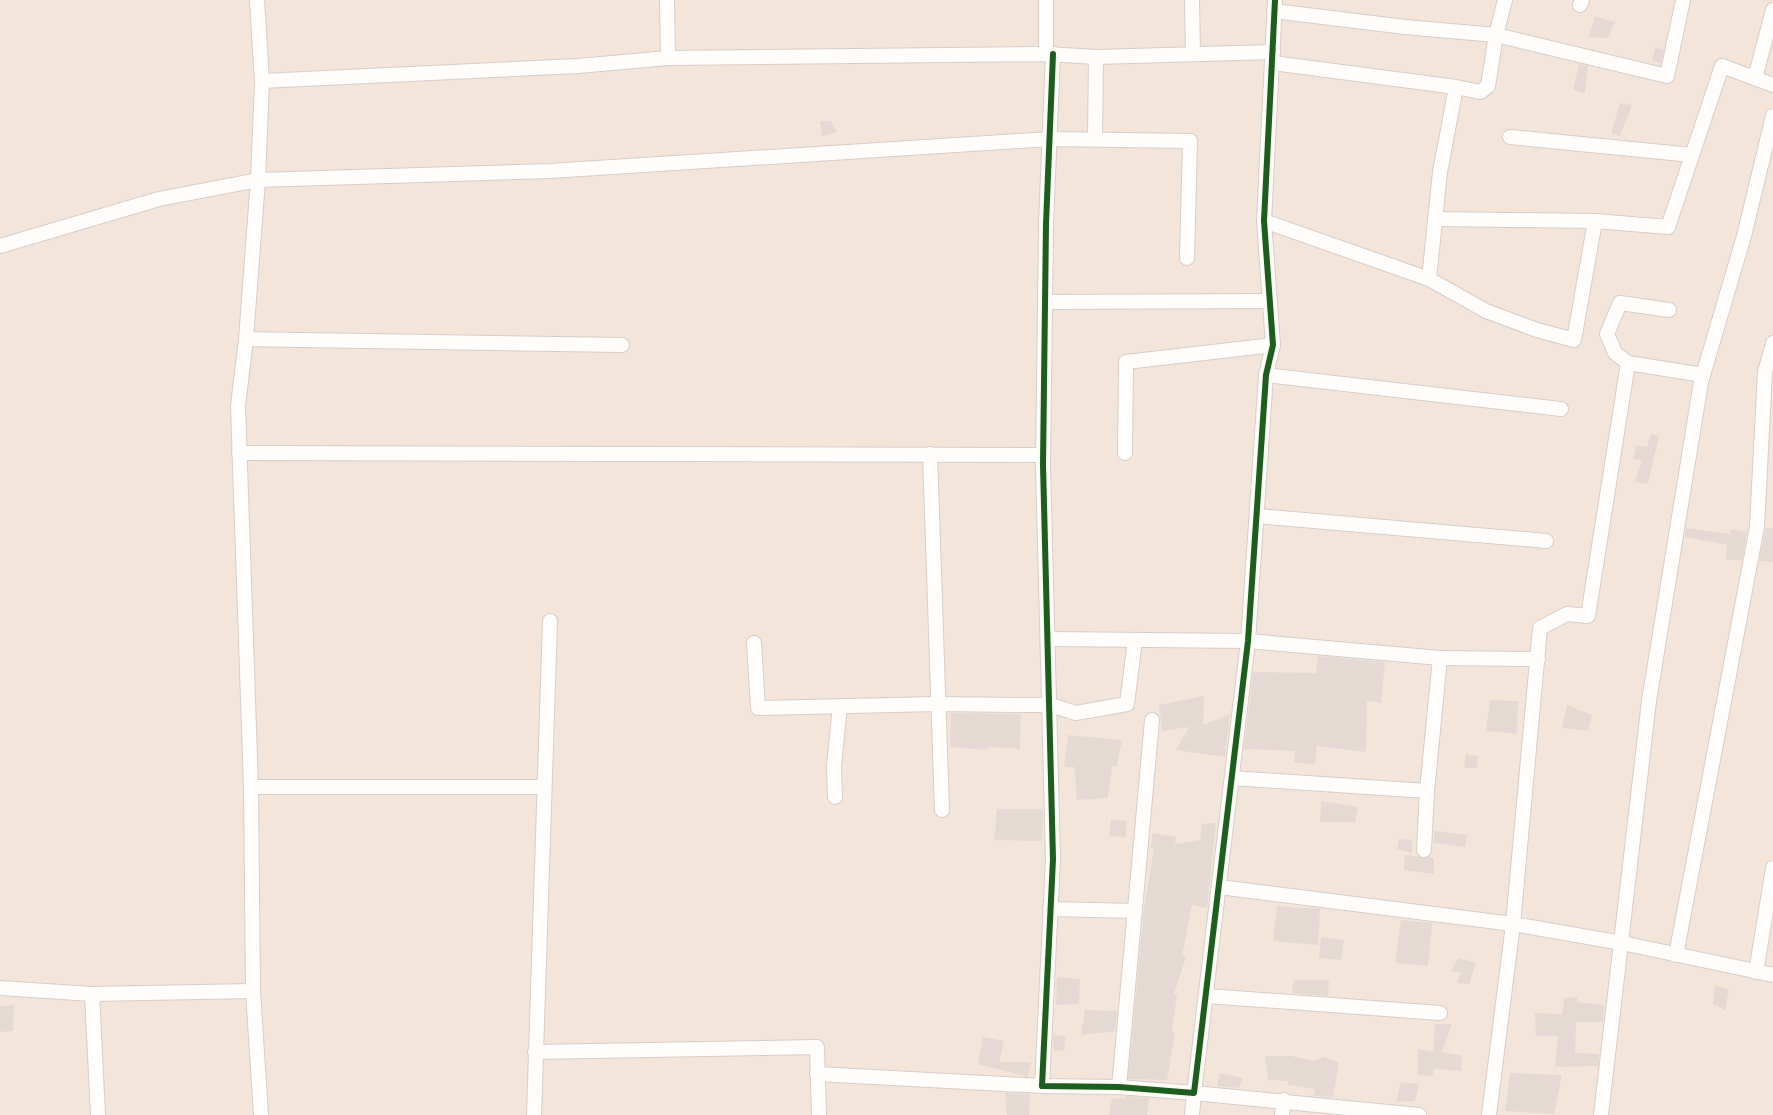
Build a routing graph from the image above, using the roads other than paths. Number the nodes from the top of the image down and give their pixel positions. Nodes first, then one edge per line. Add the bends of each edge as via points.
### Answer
1 (257, 0) edge
2 (667, 0) edge
3 (1046, 0) edge
4 (1192, 0) edge
5 (1506, 0) edge
6 (1683, 0) edge
7 (1275, 6) edge
8 (1773, 10) edge
9 (1496, 35) junction
10 (1193, 53) junction
11 (1049, 54) junction
12 (1096, 56) junction
13 (668, 58) junction
14 (1273, 58) junction
15 (1755, 78) junction
16 (262, 81) junction
17 (1773, 85) edge
18 (1456, 88) junction
19 (1773, 116) edge
20 (1510, 137) dead end
21 (1050, 139) junction
22 (1095, 139) junction
23 (1692, 155) junction
24 (258, 180) junction
25 (1436, 219) junction
26 (1596, 221) junction
27 (1264, 222) junction
28 (0, 246) edge
29 (1187, 258) dead end
30 (1429, 280) junction
31 (1269, 300) junction
32 (1045, 302) junction
33 (1670, 310) dead end
34 (246, 339) junction
35 (1773, 343) edge
36 (622, 345) dead end
37 (1273, 345) junction
38 (1628, 363) junction
39 (1266, 375) junction
40 (1703, 375) junction
41 (1561, 410) dead end
42 (239, 452) junction
43 (1125, 453) dead end
44 (930, 454) junction
45 (1044, 455) junction
46 (1257, 516) junction
47 (1546, 541) dead end
48 (550, 621) dead end
49 (1048, 640) junction
50 (1135, 640) junction
51 (1248, 641) junction
52 (754, 643) dead end
53 (1440, 658) junction
54 (1538, 659) junction
55 (937, 704) junction
56 (1050, 705) junction
57 (840, 706) junction
58 (1152, 720) dead end
59 (1232, 778) junction
60 (251, 787) junction
61 (544, 787) junction
62 (1427, 791) junction
63 (835, 797) dead end
64 (942, 810) dead end
65 (1424, 850) dead end
66 (1773, 868) edge
67 (1218, 887) junction
68 (1050, 909) junction
69 (1135, 912) junction
70 (1513, 924) junction
71 (1622, 943) junction
72 (1676, 954) junction
73 (1756, 972) junction
74 (1773, 976) edge
75 (0, 988) edge
76 (253, 991) junction
77 (92, 994) junction
78 (1207, 996) junction
79 (1440, 1013) dead end
80 (534, 1052) junction
81 (817, 1074) junction
82 (1042, 1086) junction
83 (1120, 1087) junction
84 (1194, 1093) junction
85 (1284, 1100) junction
86 (98, 1115) edge
87 (261, 1115) edge
88 (534, 1115) edge
89 (819, 1115) edge
90 (1192, 1115) edge
91 (1282, 1115) edge
92 (1419, 1115) edge
93 (1489, 1115) edge
94 (1601, 1115) edge

1 - 16 street
2 - 13 street
3 - 11 street
4 - 10 street
5 - 9 street
6 - 9 street via 1667,76
7 - 9 street via 1405,27
7 - 14 street
8 - 15 street
9 - 18 street via 1488,86 1480,92
10 - 12 street
10 - 14 street
11 - 12 street
11 - 13 street
11 - 21 street
12 - 22 street
13 - 16 street via 578,66
14 - 18 street
14 - 27 street
15 - 17 street
15 - 23 street via 1722,66
16 - 24 street
18 - 25 street
19 - 40 street via 1744,236
20 - 23 street
21 - 22 street
21 - 24 street via 550,171
21 - 32 street
22 - 29 street via 1190,141
23 - 26 street via 1668,227
24 - 28 street via 158,199
24 - 34 street
25 - 26 street
25 - 30 street
26 - 30 street via 1574,340 1486,311
27 - 30 street
27 - 31 street
31 - 32 street
31 - 37 street
32 - 45 street
33 - 38 street via 1620,303 1607,334 1615,353
34 - 36 street
34 - 42 street via 238,406
35 - 72 street via 1764,372 1757,527
37 - 39 street
37 - 43 street via 1126,362
38 - 40 street
38 - 54 street via 1588,616 1567,614 1540,628
39 - 41 street
39 - 46 street
40 - 71 street via 1649,700
42 - 44 street
42 - 60 street
44 - 45 street
44 - 55 street
45 - 49 street
46 - 47 street
46 - 51 street
48 - 61 street
49 - 50 street
49 - 56 street
50 - 51 street
50 - 56 street via 1127,704 1076,713
51 - 53 street
51 - 59 street
52 - 57 street via 758,708
53 - 54 street
53 - 62 street
54 - 70 street
55 - 56 street
55 - 57 street
55 - 64 street
56 - 68 street via 1053,859
57 - 63 street via 834,766
58 - 69 street
59 - 62 street
59 - 67 street
60 - 61 street
60 - 76 street
61 - 80 street
62 - 65 street
66 - 73 street
67 - 70 street
67 - 78 street
68 - 69 street
68 - 82 street
69 - 83 street
70 - 71 street
70 - 93 street
71 - 72 street
71 - 94 street
72 - 73 street
73 - 74 street
75 - 77 street
76 - 77 street
76 - 87 street
77 - 86 street
78 - 79 street
78 - 84 street
80 - 81 street via 817,1047
80 - 88 street
81 - 82 street
81 - 89 street
82 - 83 street
83 - 84 street
84 - 85 street
84 - 90 street
85 - 91 street
85 - 92 street

